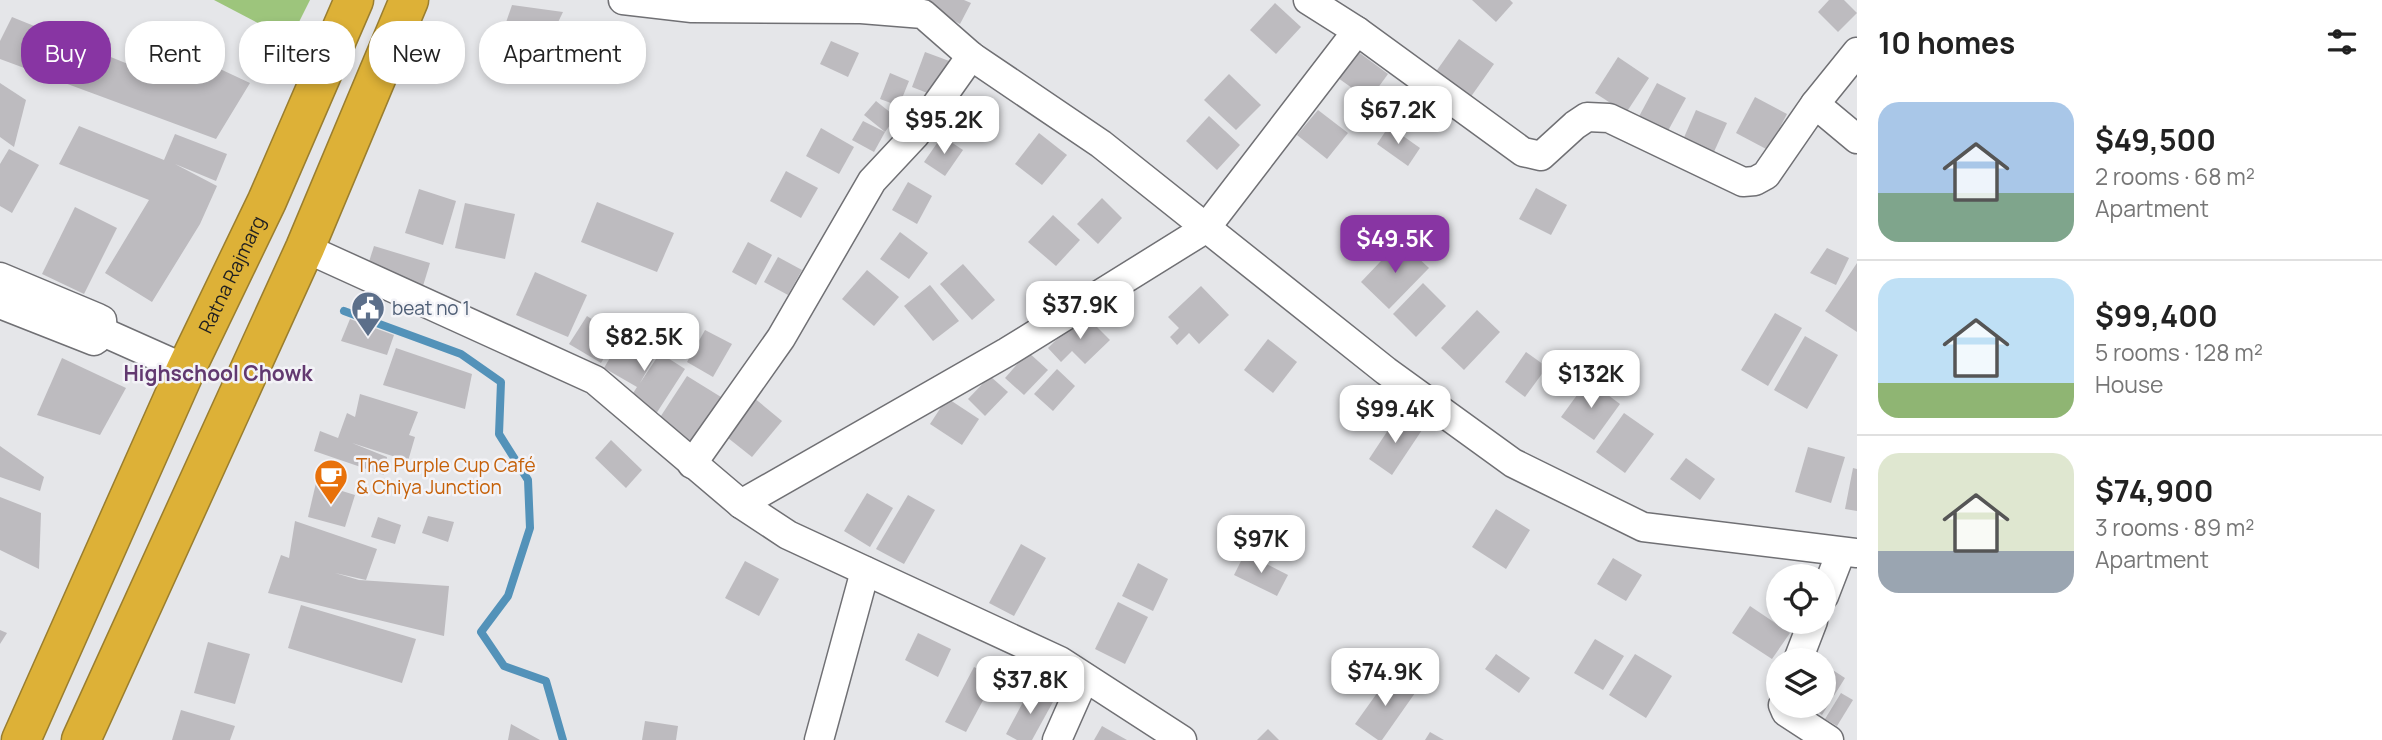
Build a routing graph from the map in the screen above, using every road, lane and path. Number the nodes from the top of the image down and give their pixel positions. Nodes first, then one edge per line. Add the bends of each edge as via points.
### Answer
1 (354, 0) edge
2 (409, 0) edge
3 (623, 0) edge
4 (1308, 0) edge
5 (1357, 31) junction
6 (1857, 52) edge
7 (971, 56) junction
8 (1815, 104) junction
9 (1857, 139) edge
10 (1205, 229) junction
11 (305, 248) junction
12 (0, 277) edge
13 (0, 304) edge
14 (94, 329) junction
15 (186, 369) junction
16 (692, 464) junction
17 (741, 504) junction
18 (1849, 552) edge
19 (866, 571) junction
20 (1836, 575) edge
21 (1084, 679) junction
22 (1795, 718) edge
23 (21, 740) edge
24 (81, 740) edge
25 (819, 740) edge
26 (1057, 740) edge
27 (1182, 740) edge
28 (1829, 740) edge

1 - 15 highway, Ratna Rajmarg via 267,201
2 - 11 highway
3 - 7 street via 692,8 923,14
4 - 5 street
5 - 8 street via 1507,142 1541,156 1587,117 1609,118 1743,182 1755,181 1766,175
5 - 10 street
6 - 8 street
7 - 10 street via 1101,144
7 - 16 street via 915,135 872,181 781,338
8 - 9 street
10 - 17 street via 1007,352
10 - 18 street via 1386,371 1513,463 1643,527
11 - 16 street via 596,380
11 - 24 highway
12 - 14 street
13 - 14 street
14 - 15 street
15 - 23 highway, Ratna Rajmarg
16 - 17 street
17 - 19 street via 788,535
18 - 20 street
19 - 21 street via 1060,661
19 - 25 street
21 - 26 street
21 - 27 street
22 - 28 street

